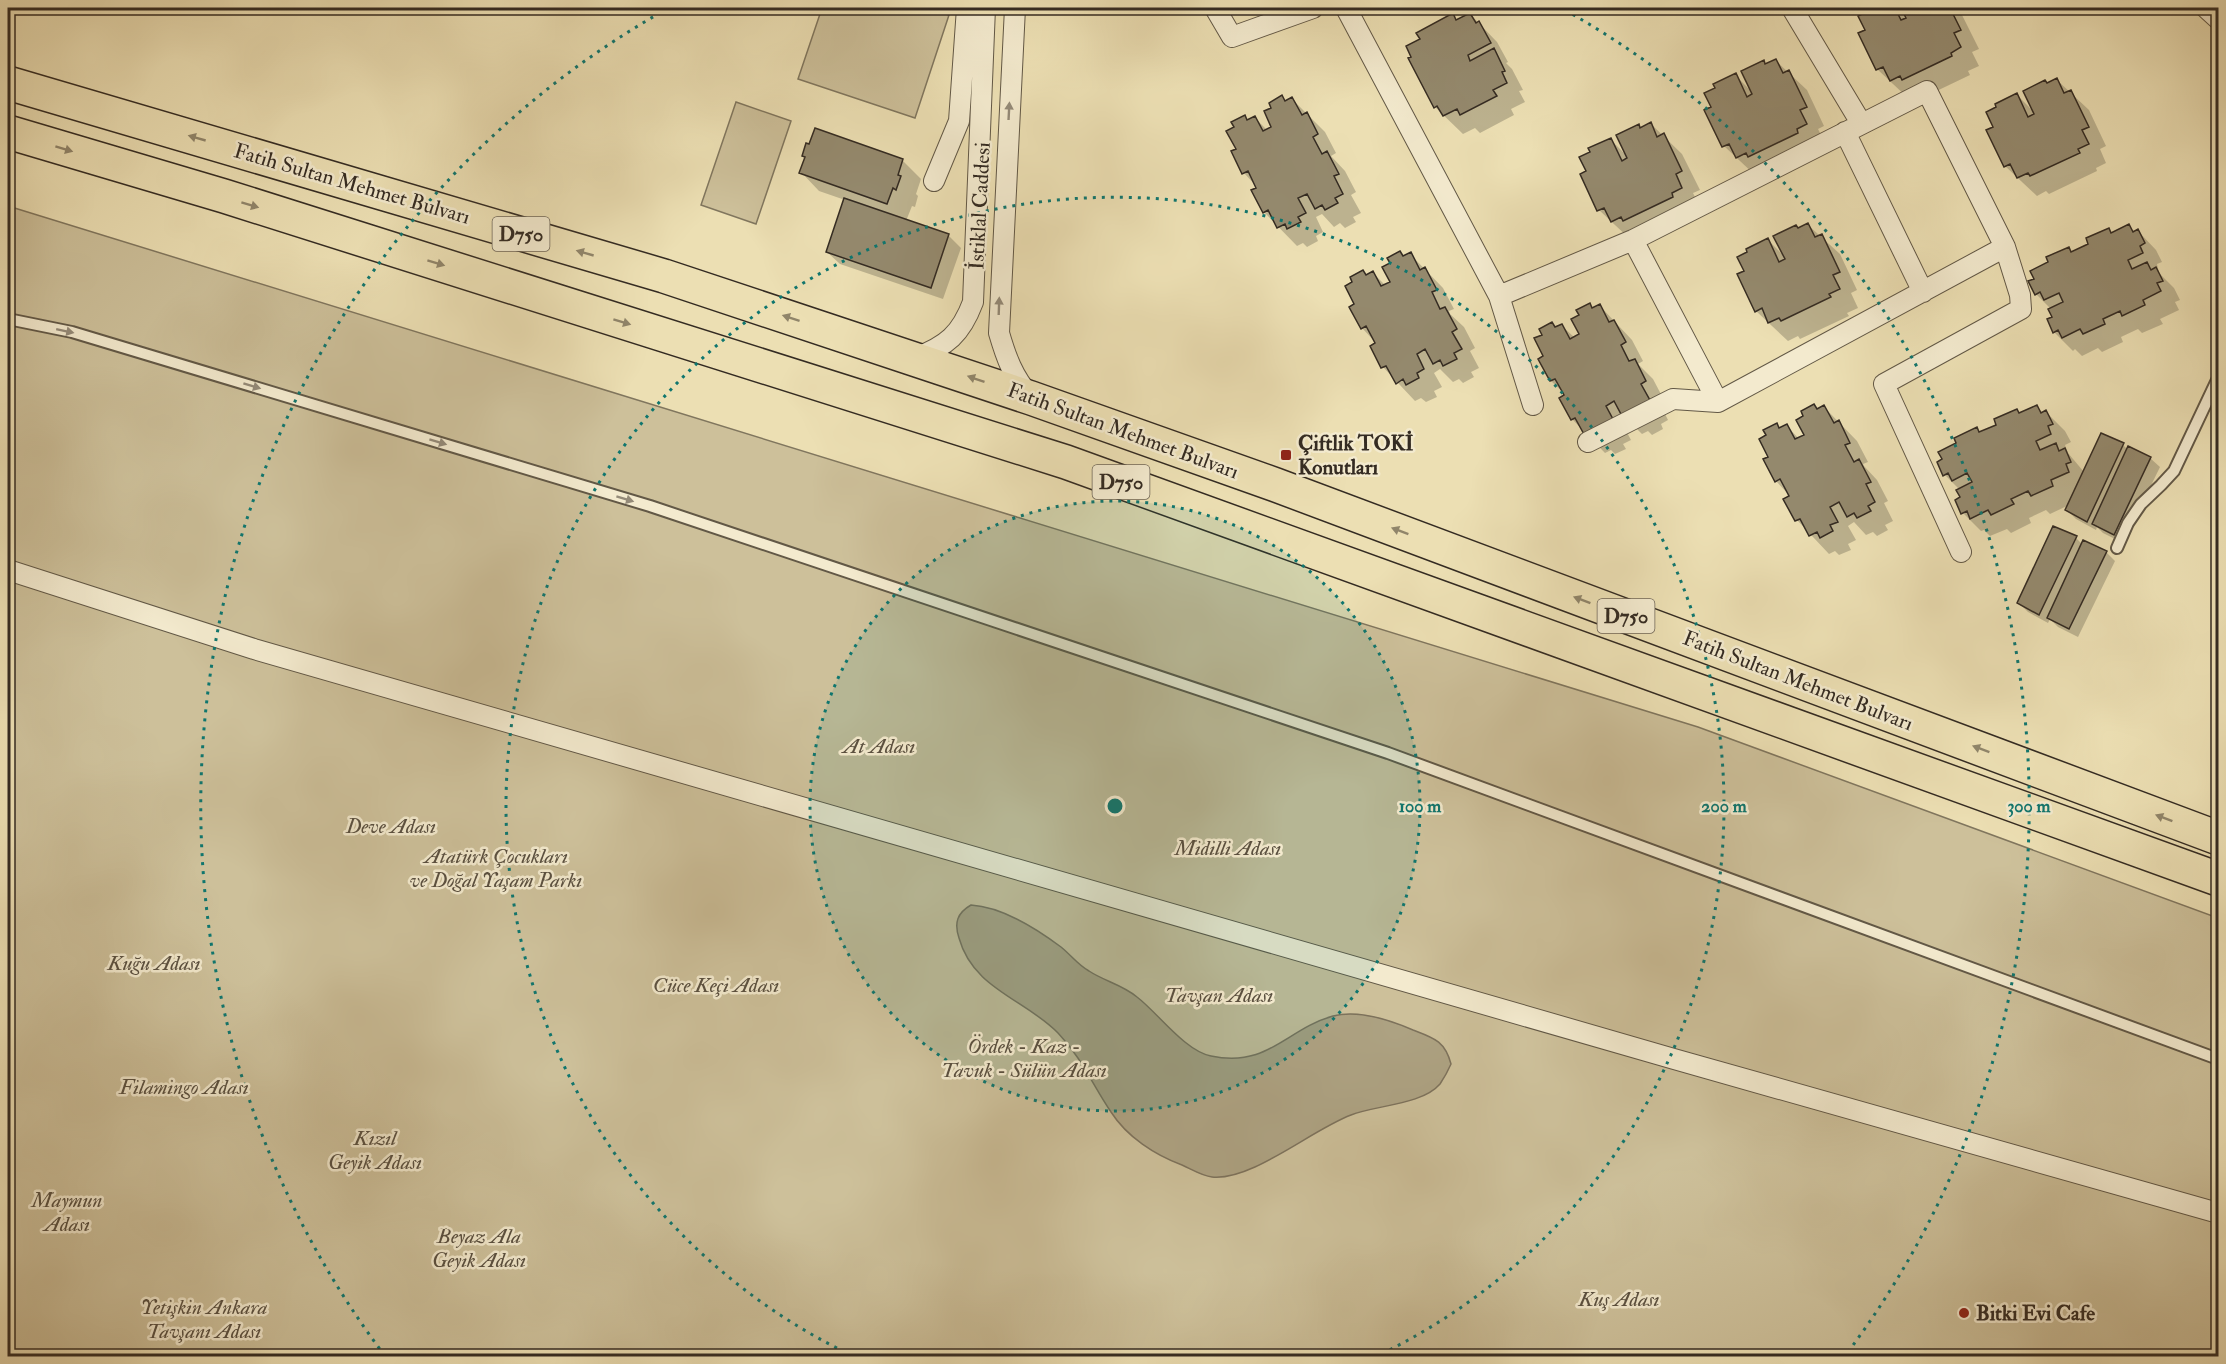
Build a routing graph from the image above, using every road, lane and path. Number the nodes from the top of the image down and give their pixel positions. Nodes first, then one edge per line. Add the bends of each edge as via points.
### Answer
1 (967, 8) edge
2 (985, 8) edge
3 (1015, 8) edge
4 (1215, 8) edge
5 (1313, 8) edge
6 (1346, 8) edge
7 (1792, 8) edge
8 (2206, 8) edge
9 (2218, 19) edge
10 (8, 83) edge
11 (1853, 128) junction
12 (8, 132) edge
13 (933, 181) dead end
14 (1633, 240) junction
15 (2006, 247) junction
16 (1923, 292) junction
17 (1499, 296) junction
18 (8, 319) edge
19 (915, 358) junction
20 (2218, 378) edge
21 (1031, 398) junction
22 (1718, 402) junction
23 (1533, 405) dead end
24 (1588, 442) dead end
25 (2117, 548) dead end
26 (1961, 552) dead end
27 (8, 570) edge
28 (2218, 838) edge
29 (2218, 879) edge
30 (2218, 1059) edge
31 (2218, 1213) edge

1 - 13 street via 959,121
2 - 19 street, İstiklal Caddesi via 973,302 956,334 942,347
21 -> 3 street, İstiklal Caddesi via 1010,367 999,333
4 - 5 street via 1232,37
6 - 17 street
7 - 11 street
8 - 9 street
19 -> 10 highway, Fatih Sultan Mehmet Bulvarı / D750 via 664,276
11 - 14 street
11 - 15 street via 1927,91
11 - 16 street
12 -> 29 highway, Fatih Sultan Mehmet Bulvarı / D750 via 224,196 1066,462
14 - 17 street
14 - 22 street
15 - 16 street
15 - 26 street via 2021,309 1884,384
16 - 22 street
17 - 23 street
18 -> 30 lane via 72,332 650,506 1388,753
21 -> 19 highway, Fatih Sultan Mehmet Bulvarı / D750
20 - 25 lane via 2174,471 2141,504
28 -> 21 highway, Fatih Sultan Mehmet Bulvarı / D750 via 1276,485
22 - 24 street via 1673,399
27 - 31 street via 254,649

